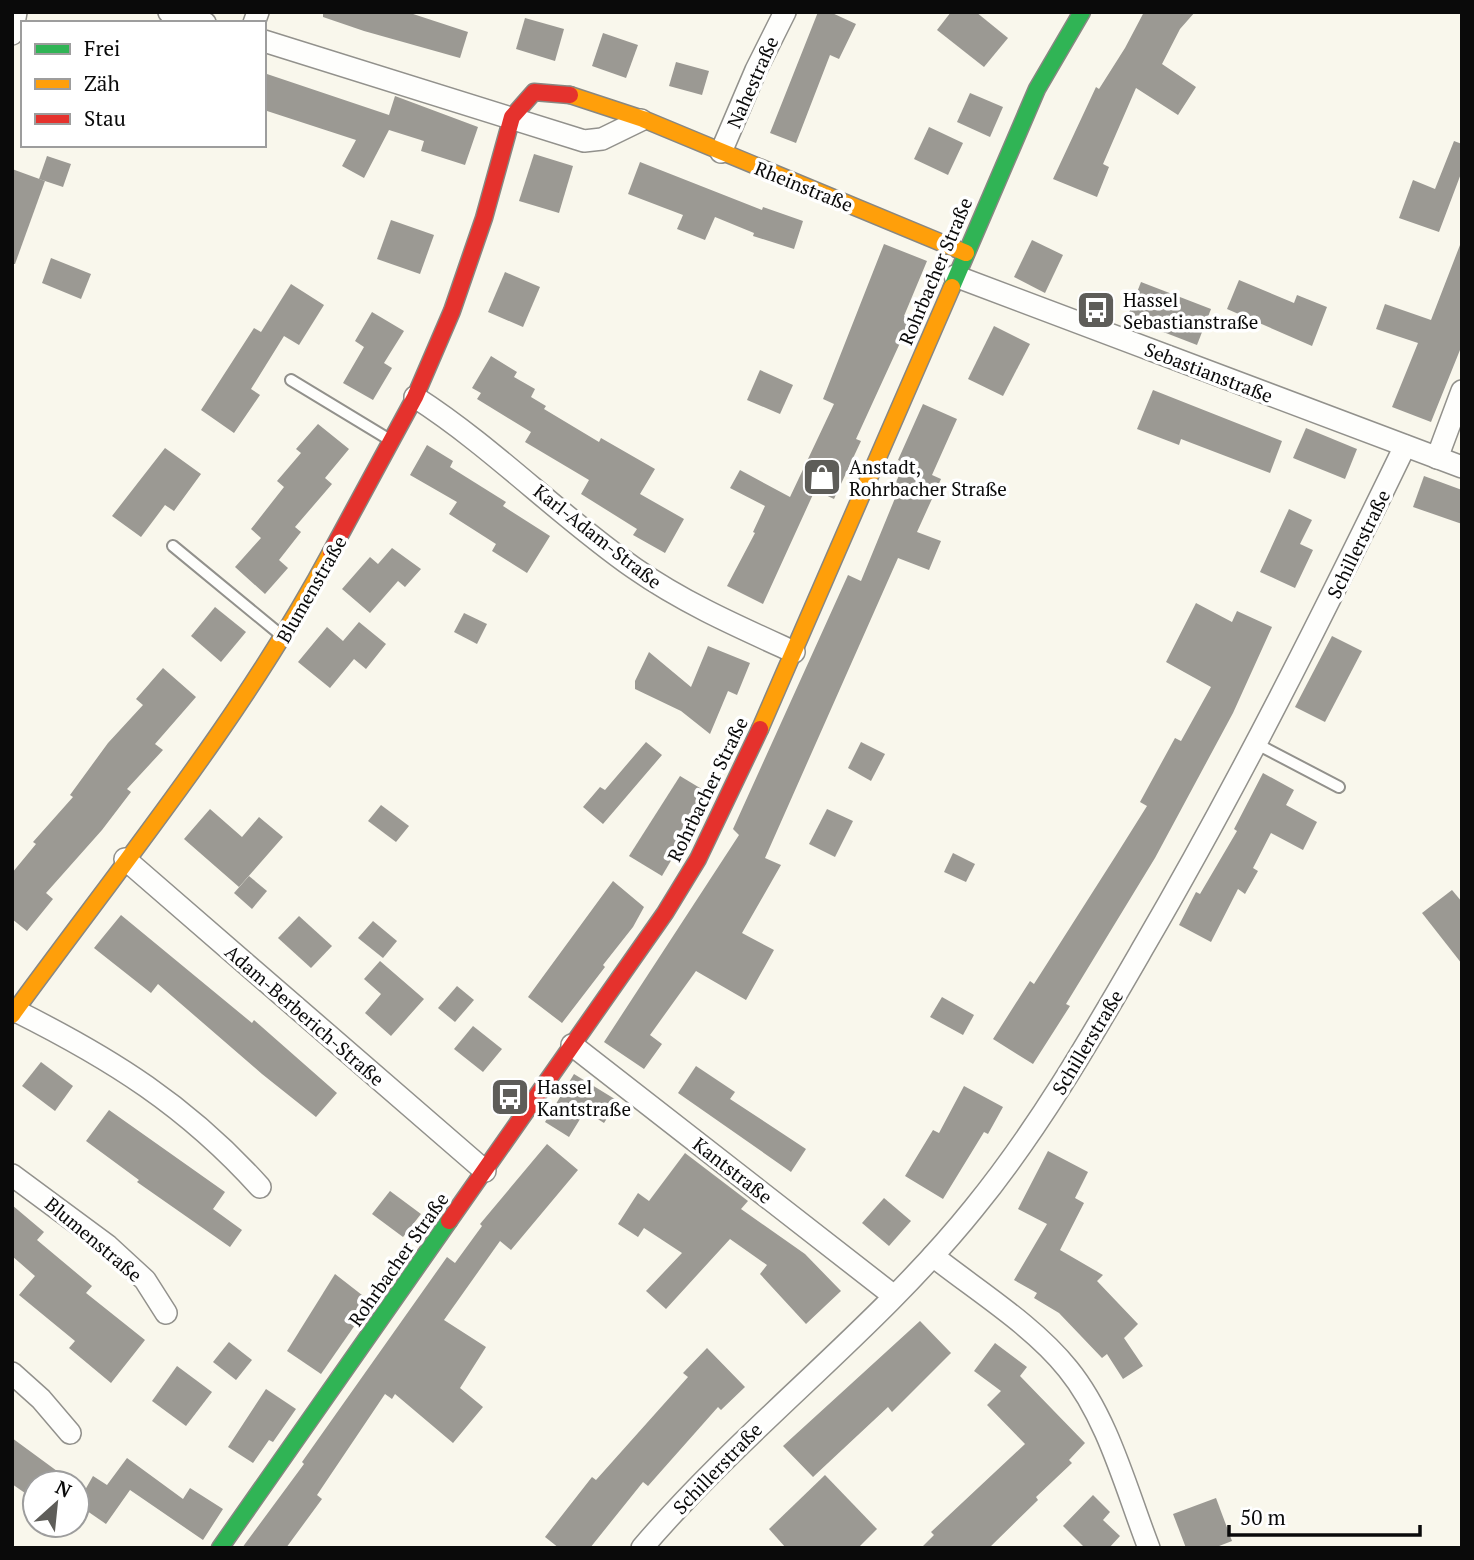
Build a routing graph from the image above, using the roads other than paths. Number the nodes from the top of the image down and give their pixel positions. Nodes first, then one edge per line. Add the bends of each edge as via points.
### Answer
1 (16, 12) edge
2 (169, 12) edge
3 (785, 12) edge
4 (1082, 12) edge
5 (198, 21) edge
6 (12, 34) edge
7 (266, 42) edge
8 (512, 117) junction
9 (642, 120) junction
10 (721, 152) junction
11 (966, 253) junction
12 (956, 276) junction
13 (291, 380) dead end
14 (1462, 391) edge
15 (415, 397) junction
16 (392, 441) junction
17 (1405, 446) junction
18 (1437, 458) junction
19 (1462, 467) edge
20 (173, 546) dead end
21 (284, 637) junction
22 (794, 652) junction
23 (1257, 744) junction
24 (1339, 786) dead end
25 (125, 859) junction
26 (14, 1013) edge
27 (572, 1045) junction
28 (485, 1171) junction
29 (12, 1175) edge
30 (260, 1186) dead end
31 (933, 1256) junction
32 (894, 1296) junction
33 (166, 1313) dead end
34 (12, 1373) edge
35 (70, 1433) dead end
36 (220, 1548) edge
37 (642, 1548) edge
38 (1149, 1548) edge

1 - 6 street
2 - 5 street
3 - 10 street, Nahestraße
4 - 11 street, Rohrbacher Straße via 1037,89
7 - 8 street
8 - 9 street via 584,141 602,139
8 - 9 street, Rheinstraße via 534,92 553,91
8 - 15 street, Blumenstraße via 453,311
9 - 10 street, Rheinstraße
10 - 11 street, Rheinstraße
11 - 12 street, Rohrbacher Straße
12 - 17 street, Sebastianstraße
12 - 22 street, Rohrbacher Straße
13 - 16 lane
14 - 18 street
15 - 16 street, Blumenstraße
15 - 22 street, Karl-Adam-Straße via 491,452 632,567 709,613
16 - 21 street, Blumenstraße
17 - 18 street, Sebastianstraße
17 - 23 street, Schillerstraße
18 - 19 street, Sebastianstraße
20 - 21 lane
21 - 25 street, Blumenstraße
22 - 27 street, Rohrbacher Straße via 698,859
23 - 24 lane
23 - 31 street, Schillerstraße via 1061,1086 1024,1143
25 - 26 street, Blumenstraße
25 - 28 street, Adam-Berberich-Straße
26 - 30 street, Blumenstraße via 112,1061 178,1109
27 - 28 street, Rohrbacher Straße
27 - 32 street, Kantstraße
28 - 36 street, Rohrbacher Straße
29 - 33 street, Blumenstraße via 108,1246 145,1280
31 - 32 street, Schillerstraße
31 - 38 street via 1068,1368 1102,1430
32 - 37 street, Schillerstraße via 723,1458
34 - 35 street

